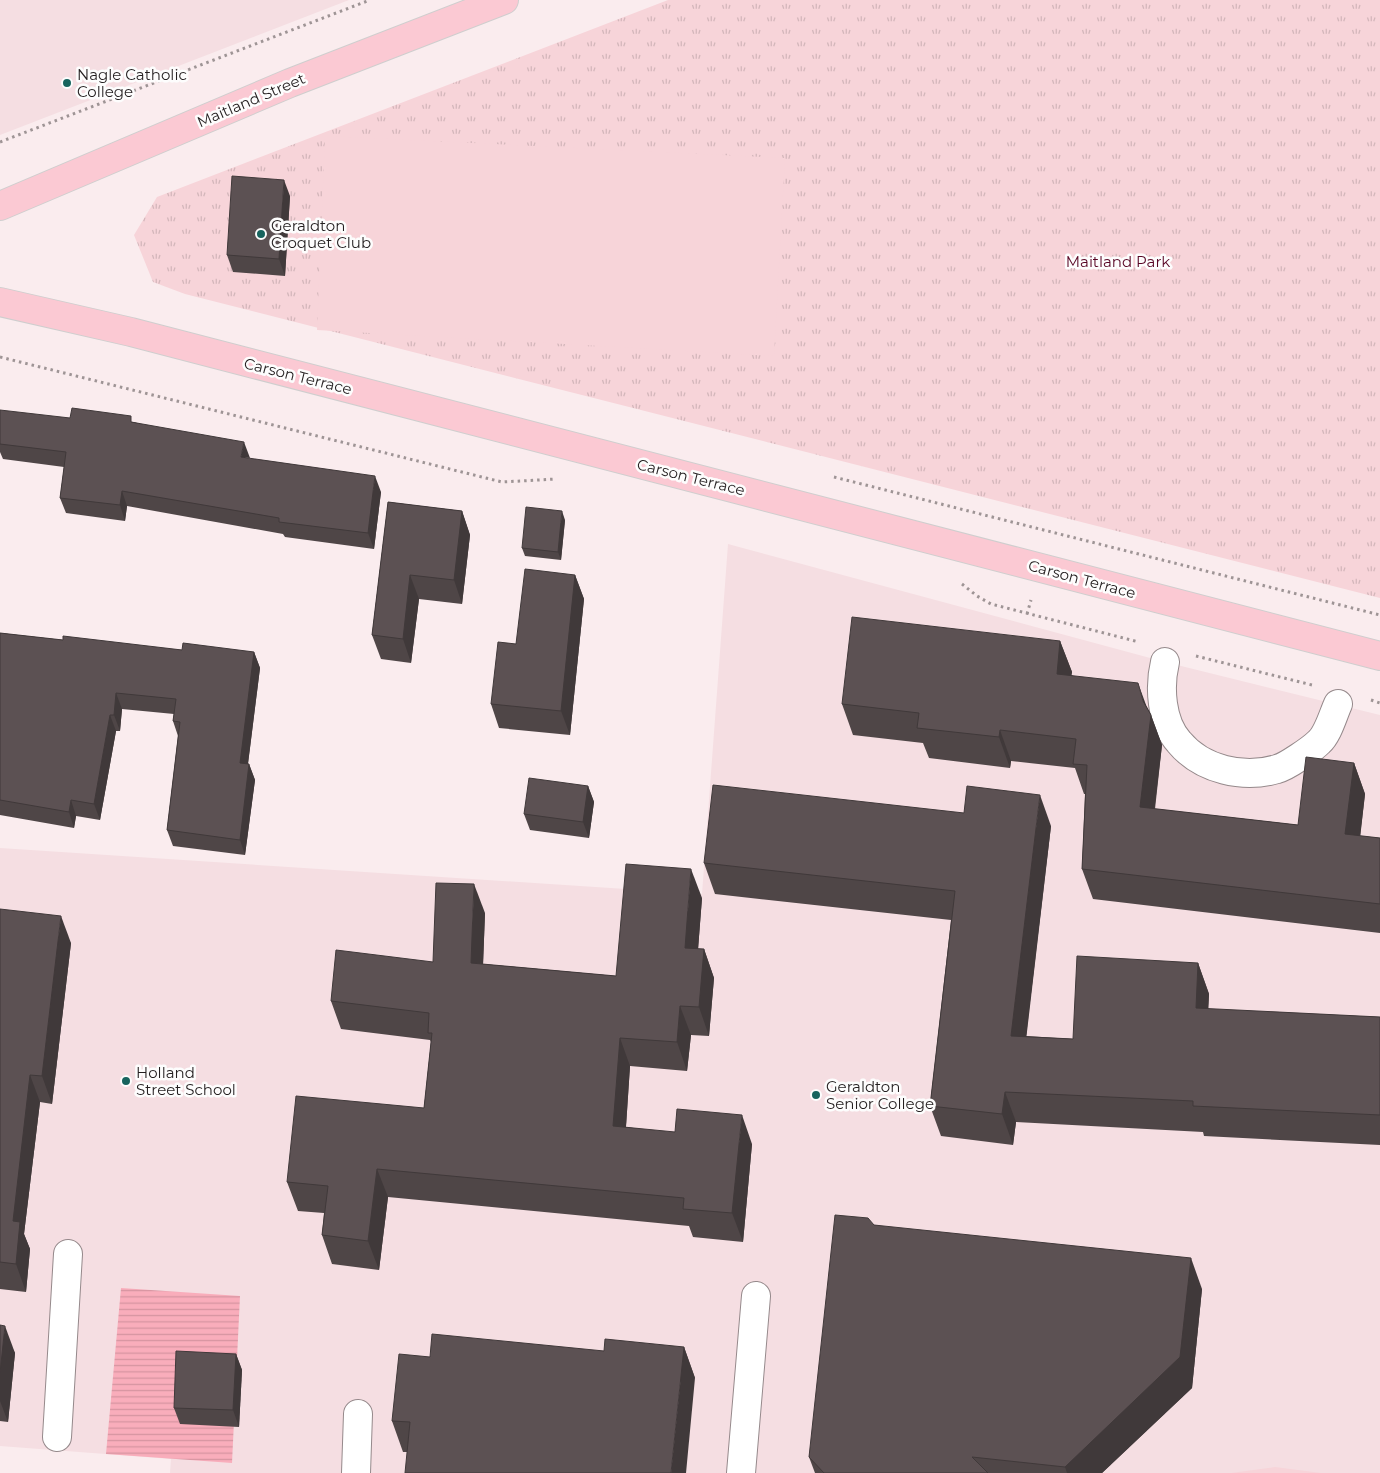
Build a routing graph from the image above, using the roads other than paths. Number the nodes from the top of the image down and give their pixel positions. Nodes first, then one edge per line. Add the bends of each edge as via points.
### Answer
1 (504, 0) edge
2 (0, 206) edge
3 (0, 302) edge
4 (1167, 653) road end
5 (1380, 656) edge
6 (1330, 696) road end
7 (68, 1254) dead end
8 (756, 1296) dead end
9 (358, 1414) dead end
10 (57, 1437) dead end
11 (356, 1473) edge
12 (741, 1473) edge

1 - 2 main road, Maitland Street via 290,82
3 - 5 main road, Carson Terrace via 160,340
4 - 6 lane via 1161,678 1164,711 1179,742 1209,766 1244,774 1279,769 1320,741
7 - 10 lane
8 - 12 lane
9 - 11 lane

